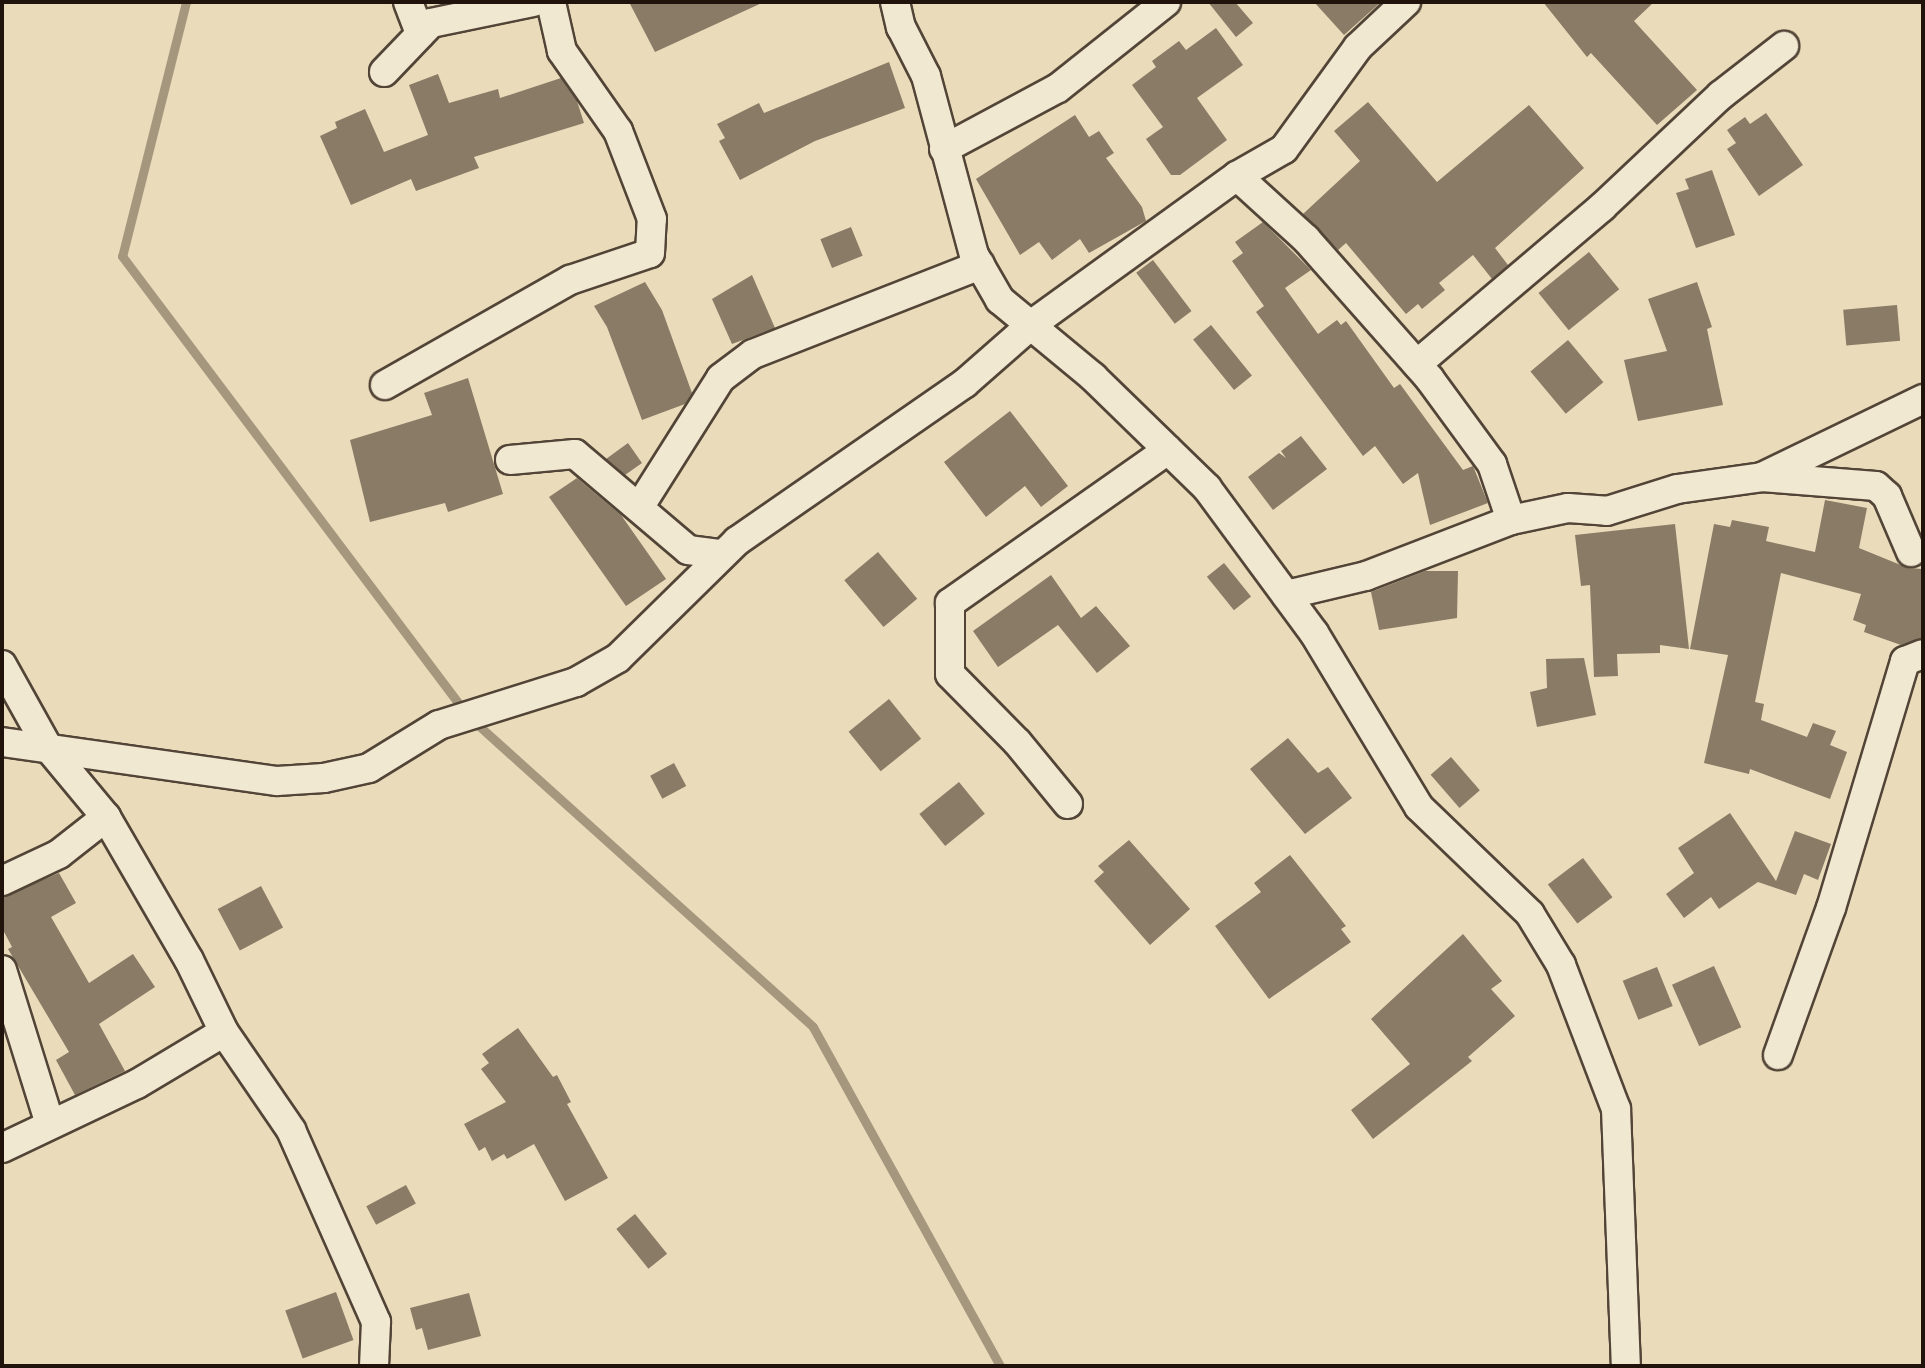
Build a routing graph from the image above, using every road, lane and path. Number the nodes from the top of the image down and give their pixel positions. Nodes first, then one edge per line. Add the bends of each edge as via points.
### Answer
1 (408, 2) edge
2 (533, 2) edge
3 (551, 2) edge
4 (895, 2) edge
5 (1166, 2) edge
6 (1406, 2) edge
7 (420, 34) junction
8 (1784, 46) dead end
9 (384, 72) dead end
10 (944, 149) junction
11 (1237, 176) junction
12 (980, 265) junction
13 (1031, 326) junction
14 (1417, 363) junction
15 (385, 384) dead end
16 (1923, 399) edge
17 (1168, 450) junction
18 (510, 460) dead end
19 (1762, 477) junction
20 (640, 506) junction
21 (1511, 520) junction
22 (1911, 552) dead end
23 (721, 554) junction
24 (1286, 595) junction
25 (1923, 654) edge
26 (2, 665) edge
27 (2, 742) edge
28 (47, 746) junction
29 (1068, 804) dead end
30 (106, 817) junction
31 (2, 881) edge
32 (2, 970) edge
33 (224, 1032) junction
34 (1778, 1055) dead end
35 (50, 1124) junction
36 (2, 1148) edge
37 (374, 1366) edge
38 (1626, 1366) edge

1 - 7 street
2 - 7 street via 431,23
3 - 15 street via 562,51 623,144 652,219 650,253 570,280
4 - 10 street via 901,27 926,76
5 - 10 street via 1058,88
6 - 11 street via 1357,47 1284,149
7 - 9 street
8 - 14 street via 1721,95 1602,207
10 - 12 street
11 - 13 street
11 - 14 street via 1306,239
12 - 13 street via 1000,300
12 - 20 street via 753,354 722,378
13 - 17 street
13 - 23 street via 965,383
14 - 21 street via 1492,464
16 - 19 street
17 - 24 street via 1207,488
17 - 29 street via 950,603 950,674 1017,742
18 - 20 street via 575,454
19 - 21 street via 1677,489 1608,511 1568,508
19 - 22 street via 1876,486 1887,496
20 - 23 street via 688,550
21 - 24 street via 1366,576
23 - 28 street via 618,658 576,682 439,725 369,768 276,781
24 - 38 street via 1314,633 1419,807 1530,914 1561,965 1616,1110
25 - 34 street via 1905,661 1831,908
26 - 28 street
27 - 28 street
28 - 30 street
30 - 31 street via 59,854
30 - 33 street via 189,960
32 - 35 street
33 - 35 street via 137,1084
33 - 37 street via 291,1130 376,1322
35 - 36 street

